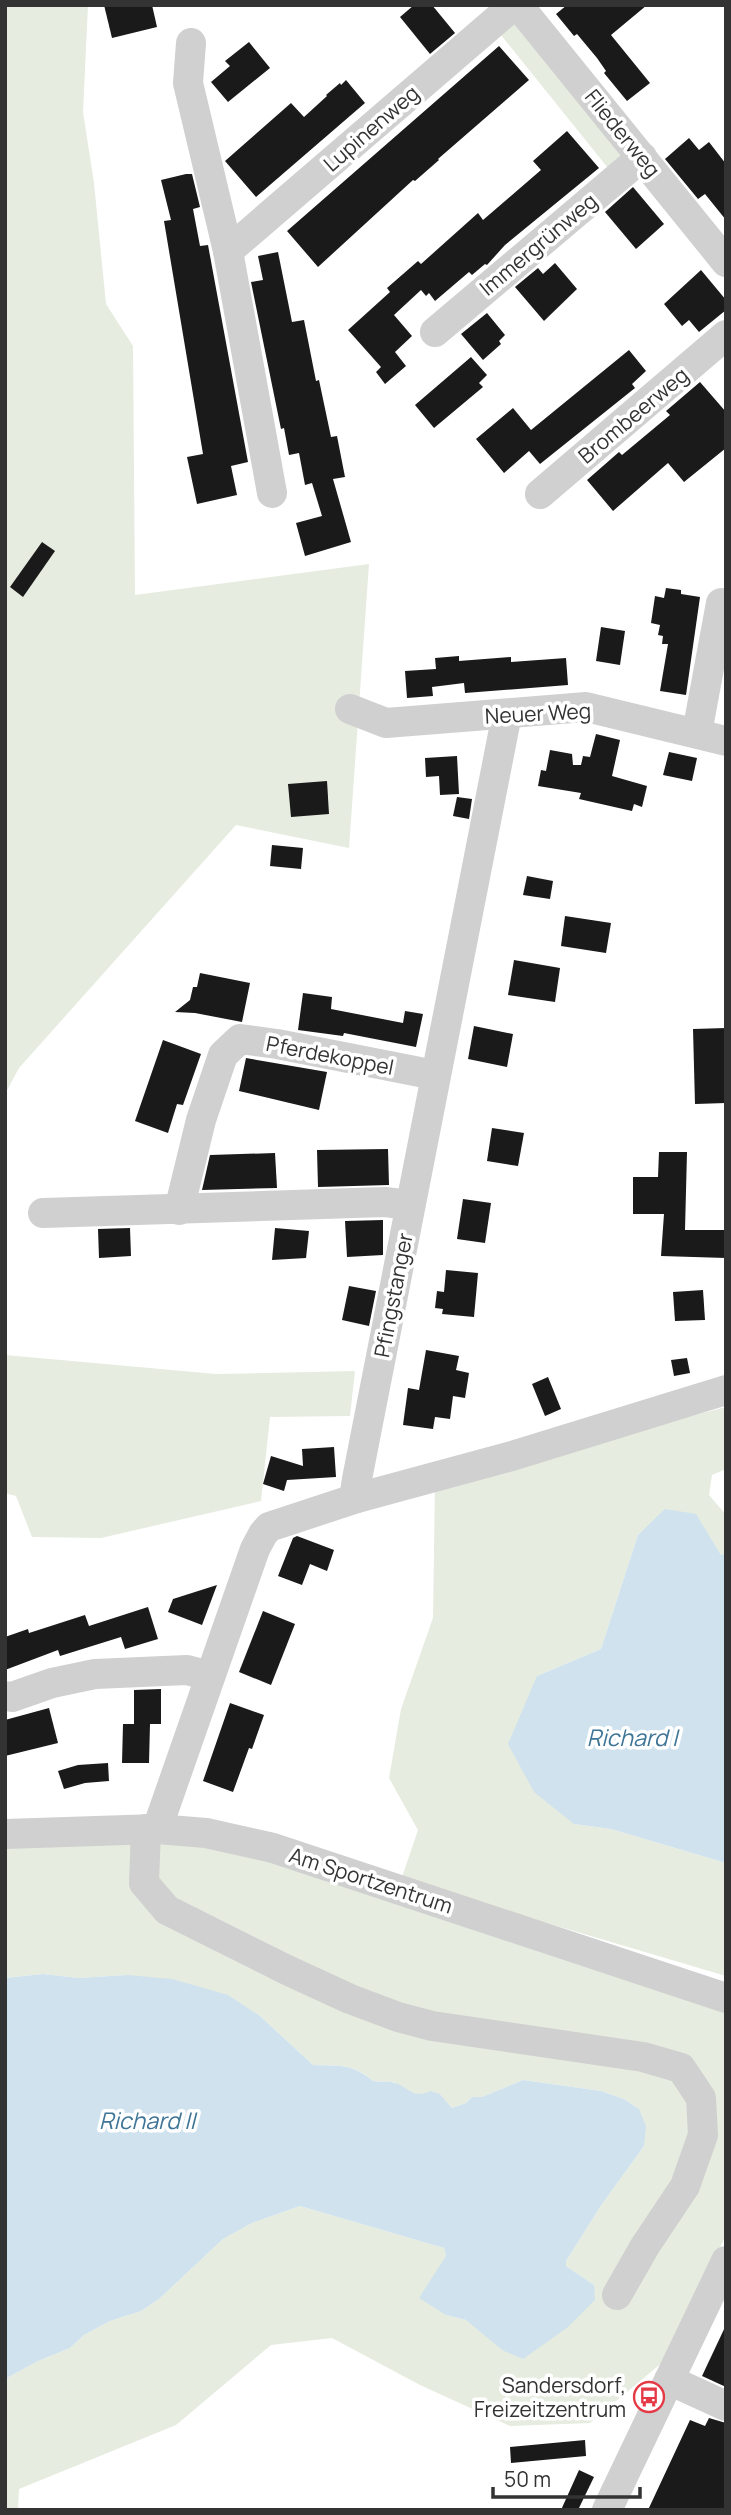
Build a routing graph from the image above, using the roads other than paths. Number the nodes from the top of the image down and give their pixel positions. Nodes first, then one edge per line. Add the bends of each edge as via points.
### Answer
1 (516, 5) edge
2 (191, 43) dead end
3 (642, 157) junction
4 (228, 251) junction
5 (726, 262) edge
6 (435, 332) dead end
7 (726, 335) edge
8 (272, 494) dead end
9 (540, 494) dead end
10 (721, 603) dead end
11 (350, 709) dead end
12 (505, 713) junction
13 (697, 733) junction
14 (726, 741) edge
15 (435, 1075) junction
16 (410, 1205) junction
17 (178, 1210) junction
18 (43, 1213) dead end
19 (726, 1390) edge
20 (357, 1498) junction
21 (209, 1676) junction
22 (5, 1696) edge
23 (151, 1829) junction
24 (5, 1834) edge
25 (726, 1998) edge
26 (726, 2261) edge
27 (617, 2295) dead end
28 (669, 2380) junction
29 (726, 2406) edge
30 (607, 2510) edge

1 - 3 street, Fliederweg
1 - 4 street, Lupinenweg
2 - 4 street via 188,83
3 - 5 street, Fliederweg
3 - 6 street, Immergrünweg
4 - 8 street
7 - 9 street, Brombeerweg
10 - 13 street
11 - 12 street, Neuer Weg via 386,723
12 - 13 street, Neuer Weg via 586,707
12 - 15 street, Pfingstanger
13 - 14 street, Neuer Weg
15 - 16 street, Pfingstanger
15 - 17 street, Pferdekoppel via 240,1040 223,1055
16 - 17 street via 385,1202
16 - 20 street, Pfingstanger
17 - 18 street
19 - 20 street
20 - 21 street via 278,1523 263,1534
21 - 22 street via 187,1670 95,1674
21 - 23 street
23 - 24 street, Am Sportzentrum
23 - 25 street, Am Sportzentrum via 206,1833 273,1848
23 - 27 street via 144,1883 167,1910 350,1999 432,2026 643,2057 681,2068 701,2098 703,2135 685,2186
26 - 28 street
28 - 29 street
28 - 30 street

